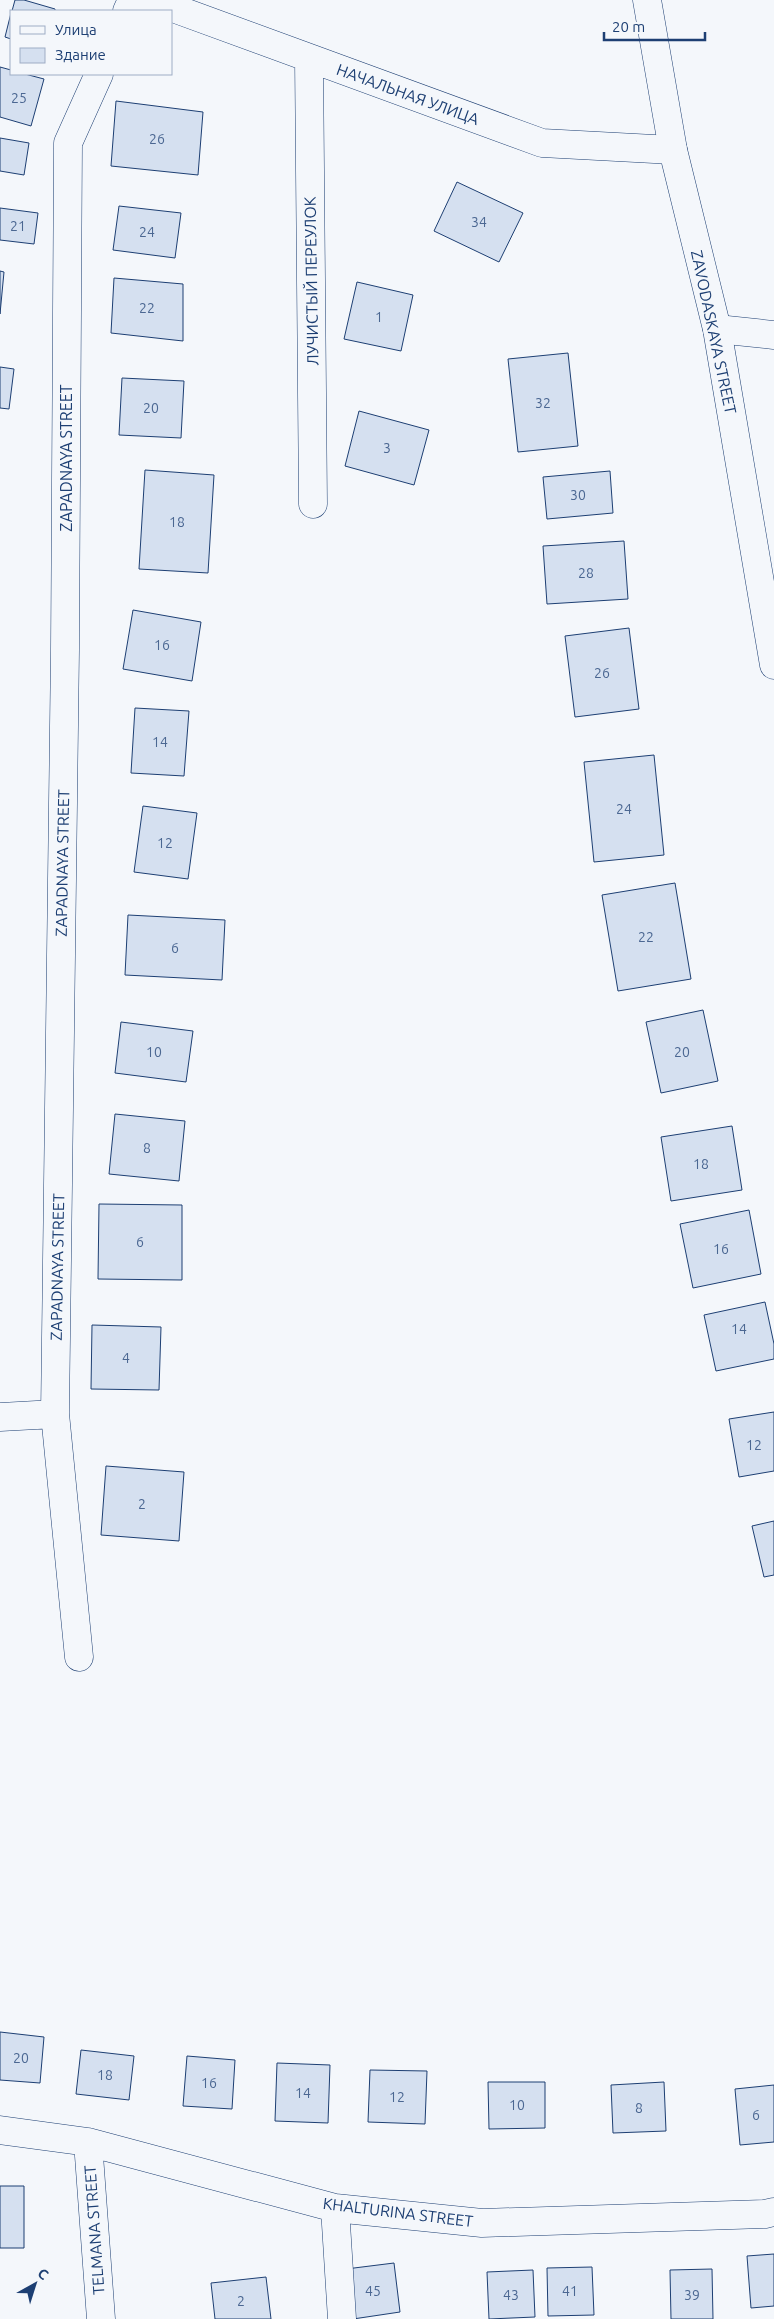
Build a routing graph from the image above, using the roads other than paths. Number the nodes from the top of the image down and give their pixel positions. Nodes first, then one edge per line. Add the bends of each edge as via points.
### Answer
1 (150, 0) edge
2 (647, 0) edge
3 (309, 58) junction
4 (99, 75) edge
5 (673, 150) junction
6 (717, 330) junction
7 (774, 335) edge
8 (313, 504) dead end
9 (774, 665) edge
10 (55, 1414) junction
11 (0, 1417) edge
12 (79, 1657) dead end
13 (0, 2130) edge
14 (88, 2142) junction
15 (335, 2208) junction
16 (774, 2212) edge
17 (101, 2319) edge
18 (342, 2319) edge

1 - 3 street, НАЧАЛЬНАЯ УЛИЦА
2 - 5 street, ZAVODASKAYA STREET
3 - 5 street, НАЧАЛЬНАЯ УЛИЦА via 542,143
3 - 8 street, ЛУЧИСТЫЙ ПЕРЕУЛОК
4 - 10 street, ZAPADNAYA STREET via 68,143
5 - 6 street, ZAVODASKAYA STREET
6 - 7 street
6 - 9 street, ZAVODASKAYA STREET
10 - 11 street
10 - 12 street, ZAPADNAYA STREET
13 - 14 street, KHALTURINA STREET
14 - 15 street, KHALTURINA STREET
14 - 17 street, TELMANA STREET
15 - 16 street, KHALTURINA STREET via 482,2223
15 - 18 street

